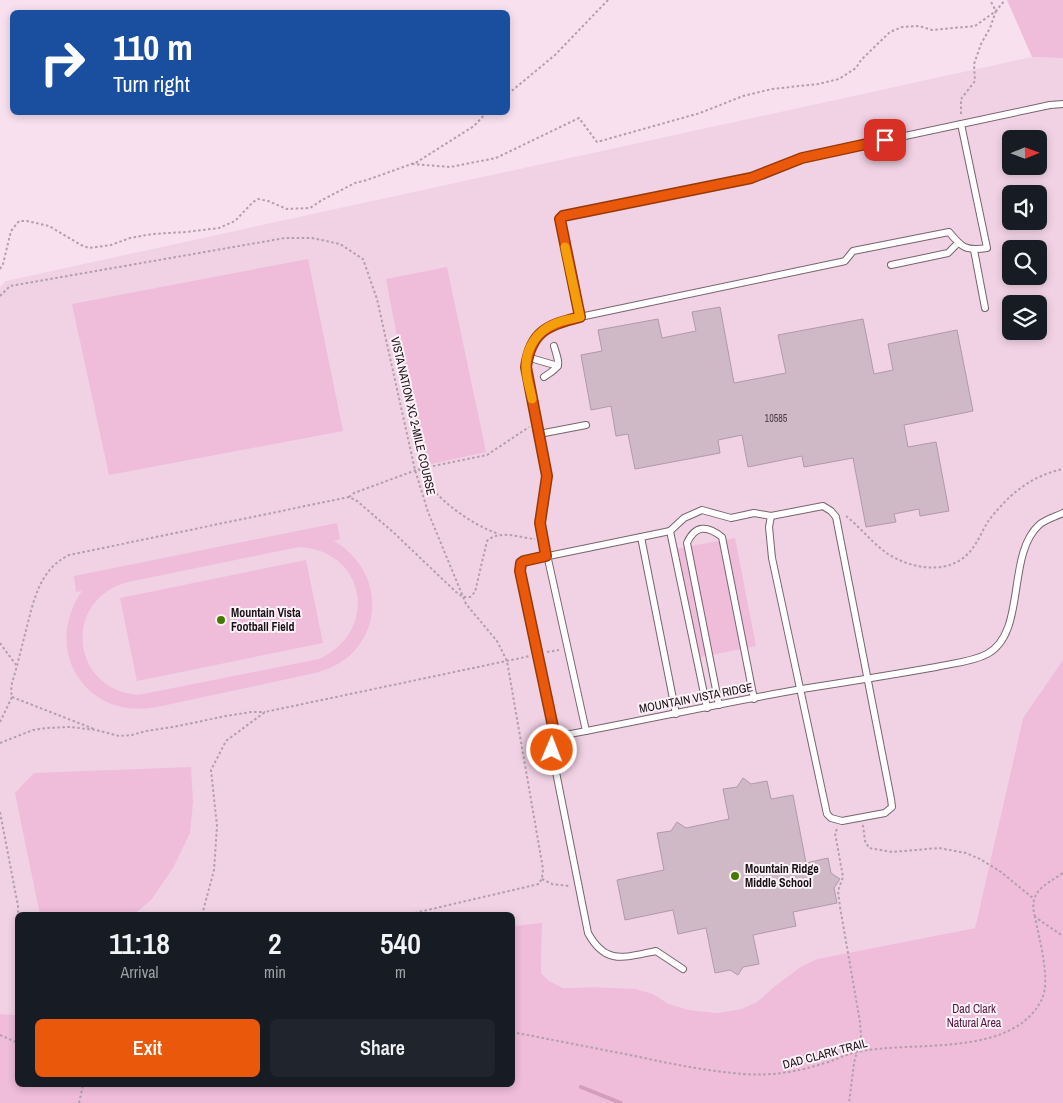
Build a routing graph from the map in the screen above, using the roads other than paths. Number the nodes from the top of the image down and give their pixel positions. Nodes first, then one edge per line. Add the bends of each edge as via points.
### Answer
1 (1063, 104) edge
2 (961, 124) junction
3 (958, 243) junction
4 (974, 250) junction
5 (890, 265) dead end
6 (985, 308) dead end
7 (580, 317) junction
8 (554, 346) dead end
9 (527, 357) junction
10 (558, 366) junction
11 (544, 377) dead end
12 (586, 425) dead end
13 (539, 434) junction
14 (1063, 513) edge
15 (771, 516) junction
16 (1054, 517) junction
17 (1063, 518) edge
18 (670, 531) junction
19 (641, 538) junction
20 (546, 556) junction
21 (869, 679) junction
22 (801, 689) junction
23 (754, 699) junction
24 (719, 705) junction
25 (707, 708) junction
26 (676, 714) junction
27 (586, 731) junction
28 (556, 741) junction
29 (683, 969) dead end

1 - 2 lane
2 - 4 lane via 987,248
2 - 7 lane via 802,158 751,178 563,216 560,224
3 - 4 lane
3 - 5 lane via 948,253
3 - 7 lane via 949,232 890,243 853,251 841,262
4 - 6 lane
7 - 9 lane via 545,329 535,338
8 - 10 lane
9 - 10 lane
9 - 13 lane via 526,367
10 - 11 lane
12 - 13 lane
13 - 20 lane via 547,476 540,523
14 - 16 lane, MOUNTAIN VISTA RIDGE
15 - 18 lane via 754,513 731,518 702,510 684,518
15 - 21 lane via 823,506 836,517
15 - 22 lane via 772,558
16 - 17 lane
16 - 21 lane, MOUNTAIN VISTA RIDGE via 1038,526 1026,543 1018,569 1008,629 988,654 972,660
18 - 19 lane
18 - 25 lane
19 - 20 lane
19 - 26 lane
20 - 27 lane
20 - 28 lane via 524,561 520,566
21 - 22 lane, MOUNTAIN VISTA RIDGE
21 - 22 lane via 892,807 885,812 842,821 827,814
22 - 23 lane, MOUNTAIN VISTA RIDGE
23 - 24 lane, MOUNTAIN VISTA RIDGE
23 - 24 lane via 722,537 713,530 700,529 691,534 687,543
24 - 25 lane, MOUNTAIN VISTA RIDGE
25 - 26 lane, MOUNTAIN VISTA RIDGE
26 - 27 lane, MOUNTAIN VISTA RIDGE
27 - 28 lane, MOUNTAIN VISTA RIDGE via 560,736
28 - 29 lane via 552,750 588,933 604,954 623,958 656,951

